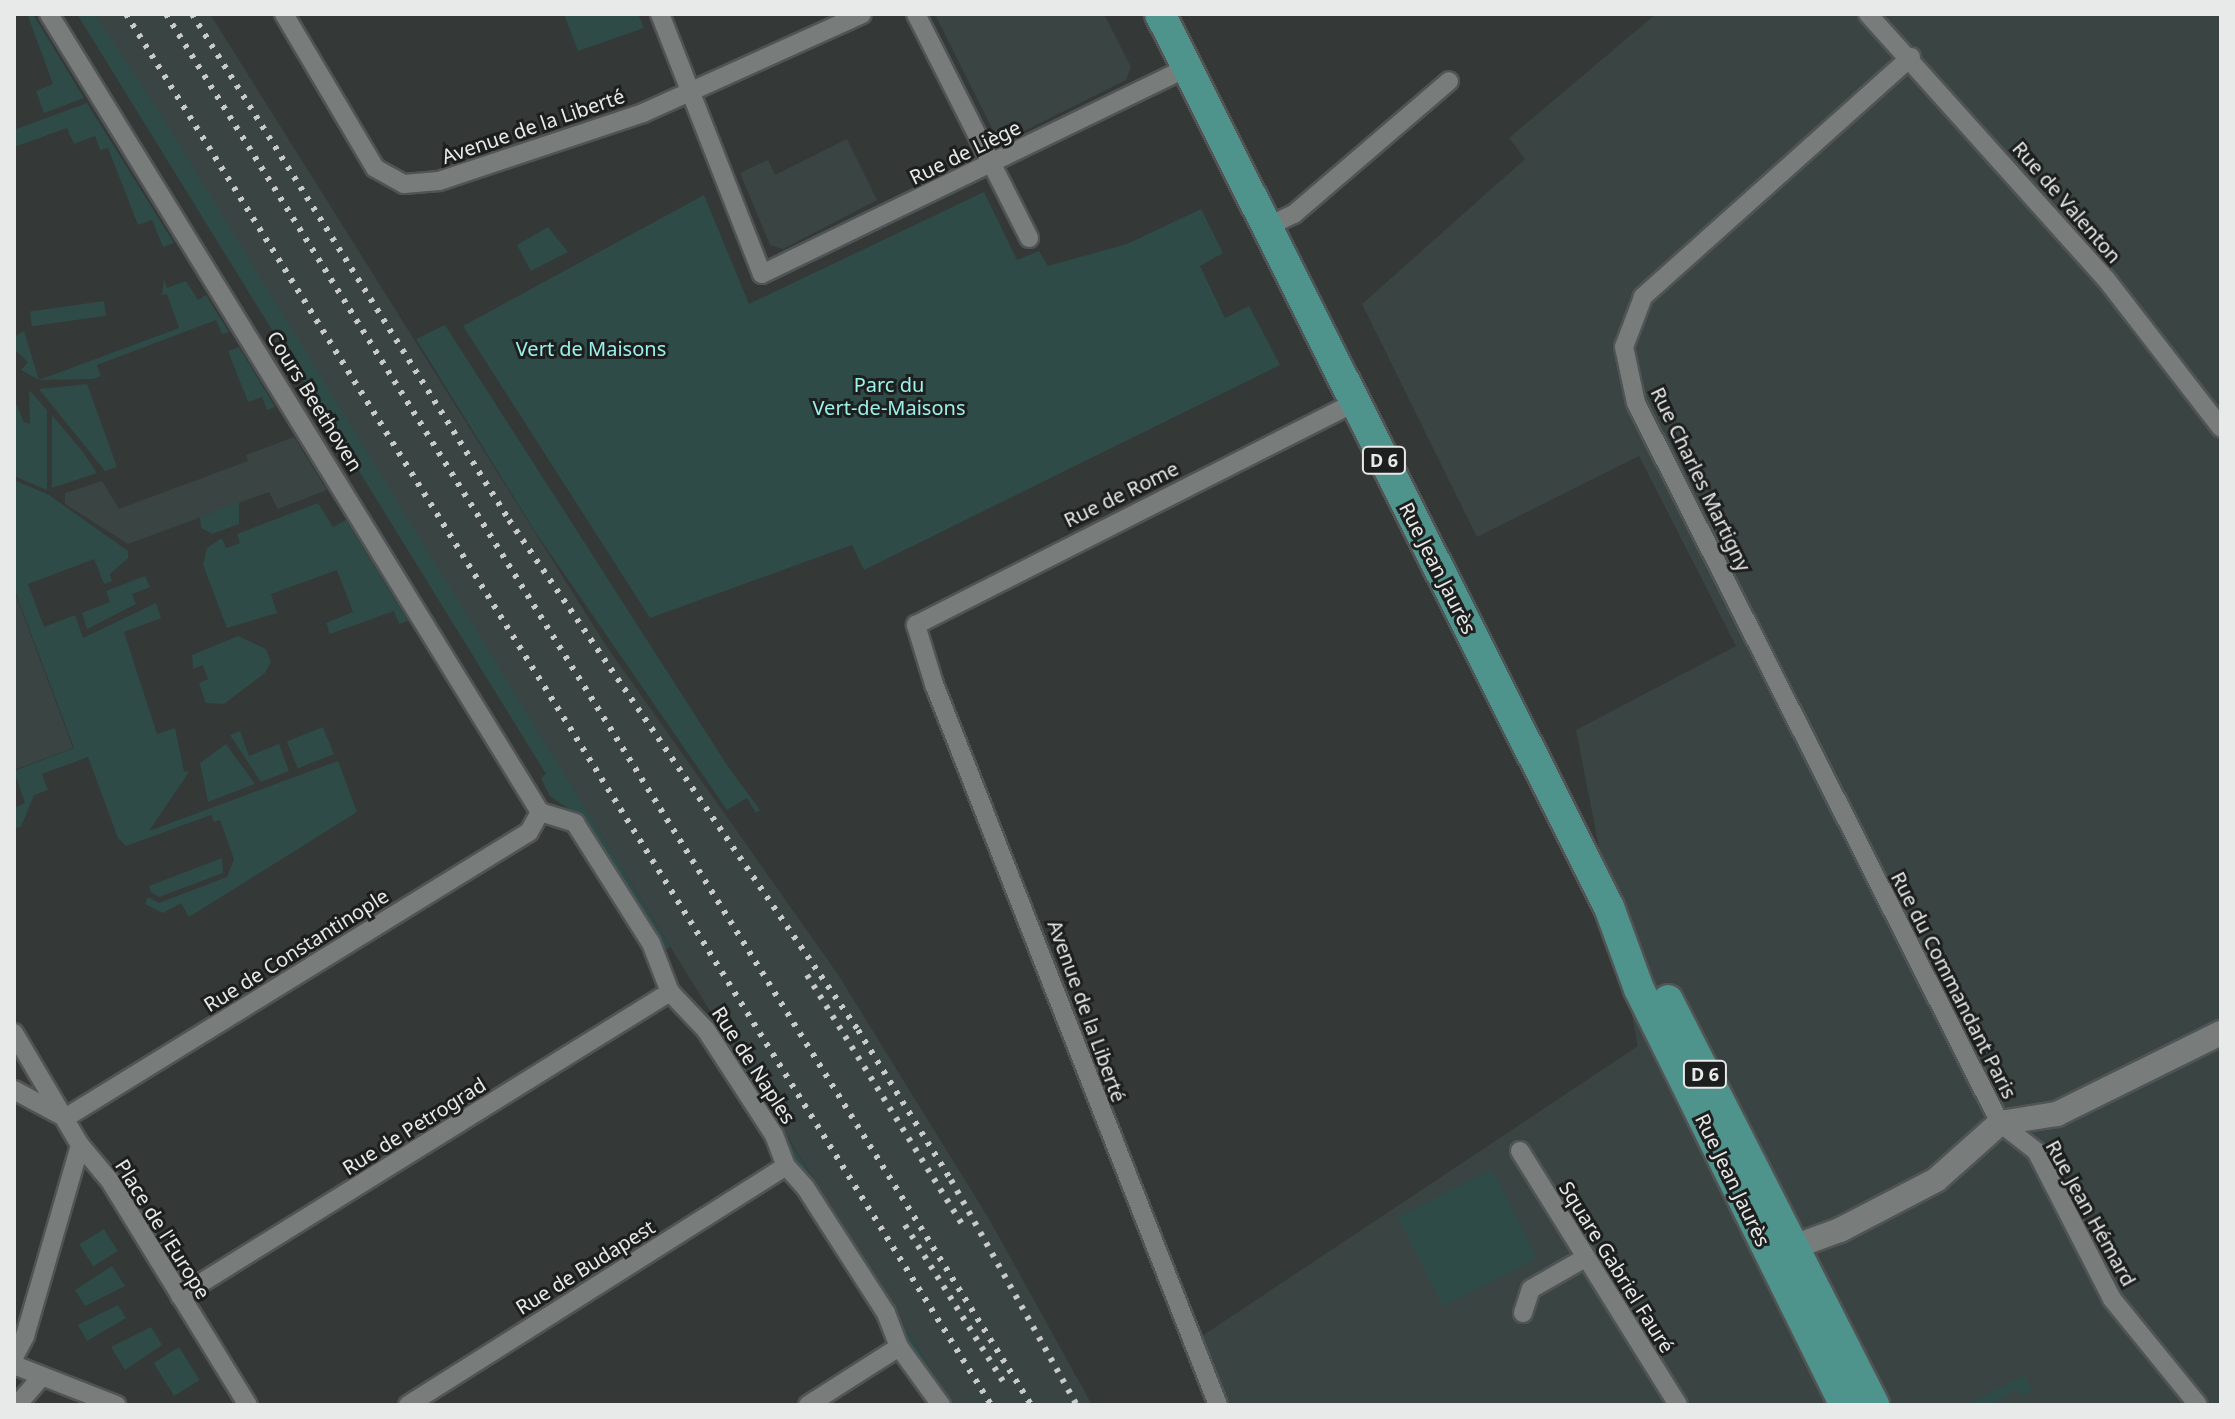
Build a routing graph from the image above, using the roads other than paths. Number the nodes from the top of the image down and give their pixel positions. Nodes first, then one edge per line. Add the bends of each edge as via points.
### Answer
1 (49, 14) edge
2 (284, 14) edge
3 (660, 14) edge
4 (862, 14) edge
5 (916, 14) edge
6 (1160, 14) edge
7 (1868, 14) edge
8 (1911, 57) junction
9 (1187, 68) junction
10 (1449, 81) dead end
11 (692, 93) junction
12 (993, 163) junction
13 (1266, 227) junction
14 (1029, 238) dead end
15 (1356, 402) junction
16 (2221, 428) edge
17 (915, 633) joint
18 (540, 812) junction
19 (1870, 866) joint
20 (670, 992) junction
21 (14, 1033) edge
22 (2221, 1033) edge
23 (14, 1090) edge
24 (65, 1118) junction
25 (2000, 1123) junction
26 (80, 1145) junction
27 (1520, 1151) dead end
28 (786, 1166) junction
29 (1782, 1252) junction
30 (1585, 1258) junction
31 (180, 1296) junction
32 (1523, 1313) dead end
33 (899, 1347) junction
34 (14, 1357) edge
35 (14, 1365) edge
36 (41, 1377) junction
37 (17, 1405) edge
38 (116, 1405) edge
39 (248, 1405) edge
40 (408, 1405) edge
41 (808, 1405) edge
42 (941, 1405) edge
43 (1218, 1405) edge
44 (1678, 1405) edge
45 (1845, 1405) edge
46 (1874, 1405) edge
47 (2198, 1405) edge

1 - 18 street, Cours Beethoven
2 - 11 street, Avenue de la Liberté via 375,168 404,184 439,181
3 - 11 street
4 - 11 street, Avenue de la Liberté
5 - 12 street
6 - 9 main road, Rue Jean Jaurès / D 6
7 - 8 street, Rue de Valenton
8 - 16 street, Rue de Valenton via 2106,279
8 - 19 street, Rue Charles Martigny via 1643,297 1624,347 1636,403
9 - 12 street, Rue de Liège
9 - 13 main road, Rue Jean Jaurès / D 6
10 - 13 street via 1294,214
11 - 12 street, Rue de Liège via 762,274
12 - 14 street
13 - 15 main road, Rue Jean Jaurès / D 6
15 - 17 street, Rue de Rome via 920,619
15 - 29 main road, Rue Jean Jaurès / D 6 via 1609,907 1655,976
17 - 43 street, Avenue de la Liberté
18 - 20 street, Rue de Naples via 575,823 663,964
18 - 24 street, Rue de Constantinople via 529,832
19 - 25 street, Rue du Commandant Paris
20 - 28 street, Rue de Naples via 706,1030 774,1135
20 - 31 street, Rue de Petrograd
21 - 24 street, Place de l'Europe
22 - 25 street via 2057,1114
23 - 24 street
24 - 26 street, Place de l'Europe
25 - 29 street via 1936,1180
25 - 47 street, Rue Jean Hémard via 2036,1151 2112,1299
26 - 31 street, Place de l'Europe via 110,1181
26 - 34 street via 25,1336
27 - 30 street, Square Gabriel Fauré
28 - 33 street, Rue de Naples via 886,1313
28 - 40 street, Rue de Budapest
29 - 45 main road, Rue Jean Jaurès / D 6 via 1802,1321
29 - 46 main road, D 6
30 - 32 street via 1531,1289
30 - 44 street, Square Gabriel Fauré
31 - 39 street, Place de l'Europe
33 - 41 street
33 - 42 street, Rue de Naples
35 - 36 street
36 - 37 street
36 - 38 street

